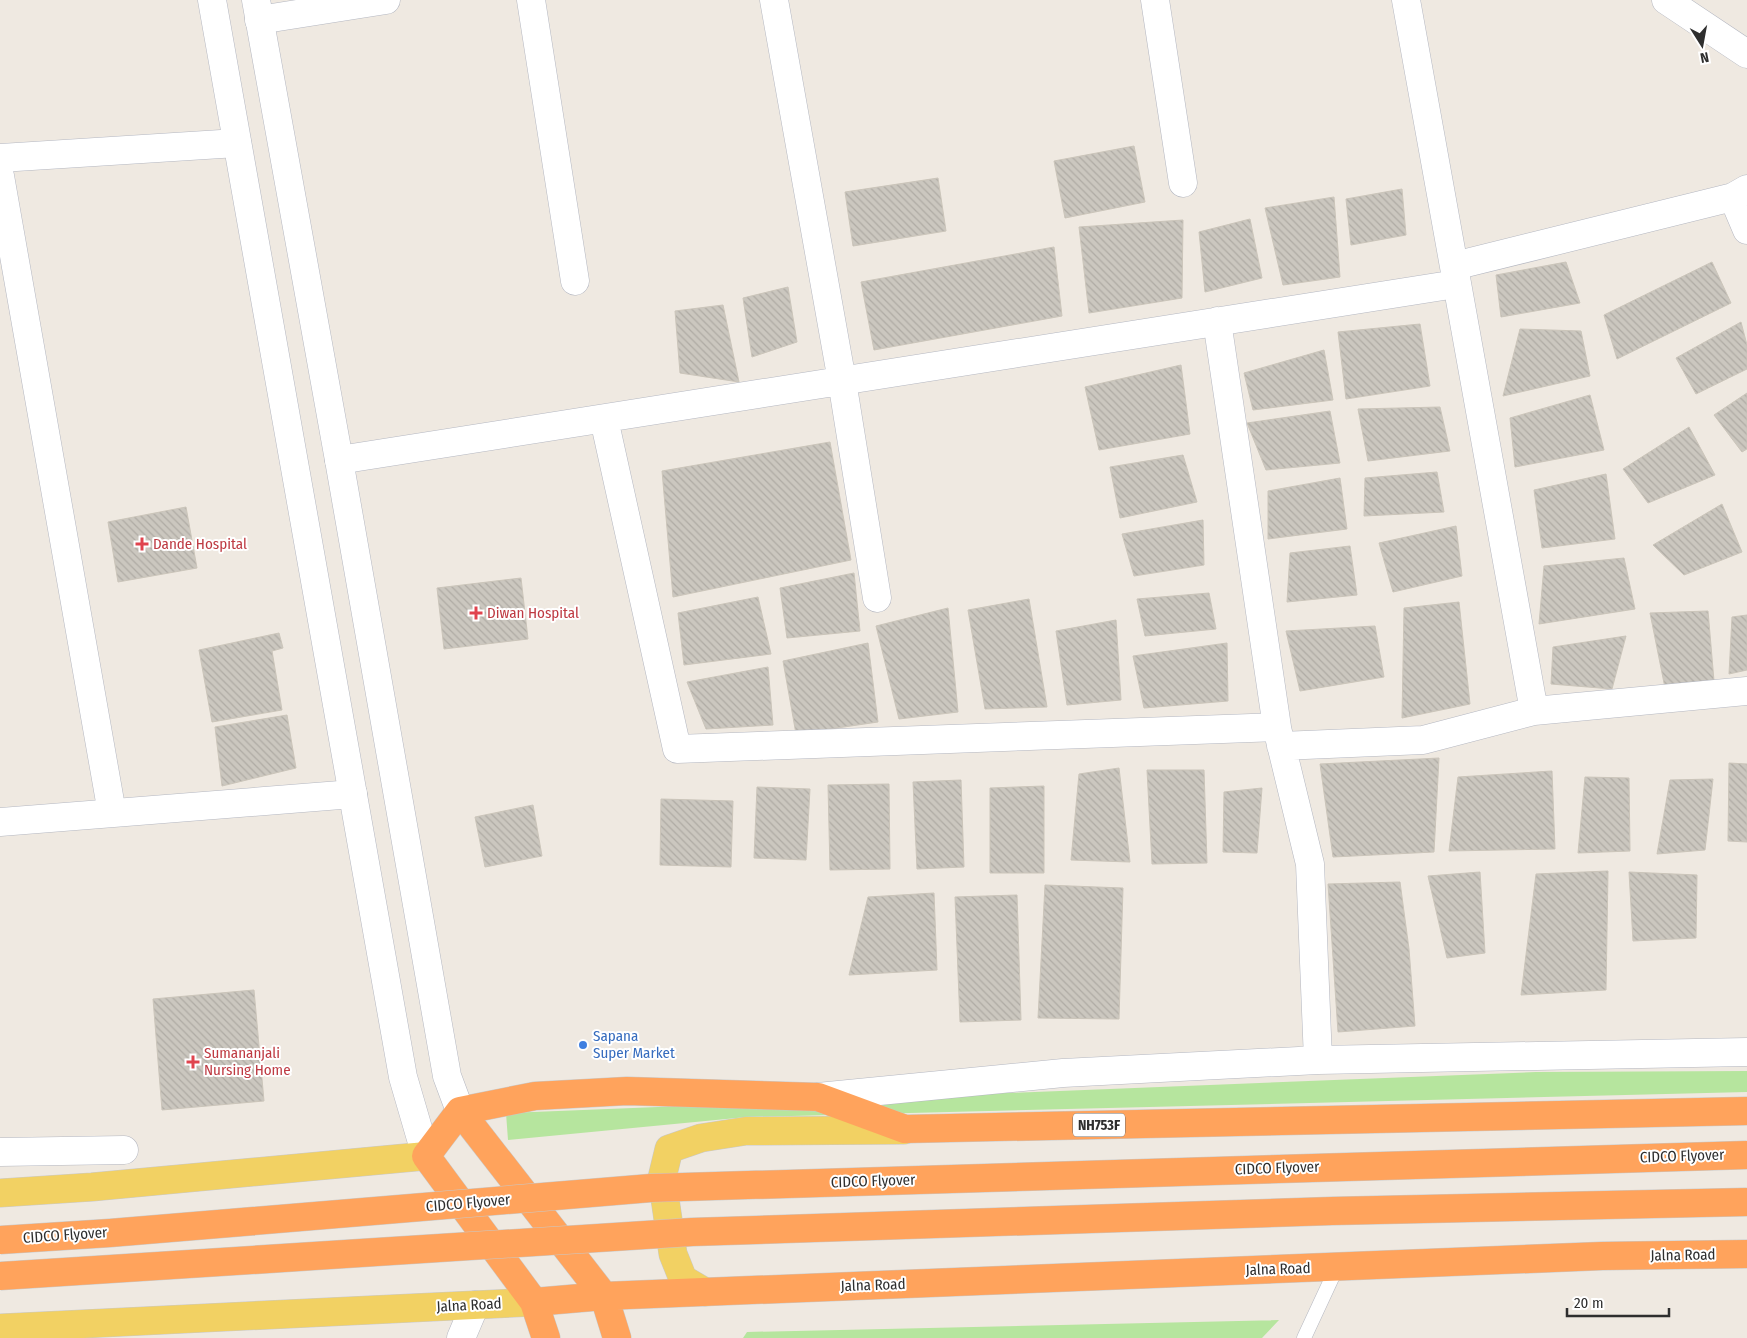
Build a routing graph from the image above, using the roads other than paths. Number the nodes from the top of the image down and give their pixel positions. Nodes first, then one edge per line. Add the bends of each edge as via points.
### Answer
1 (212, 0) edge
2 (386, 0) edge
3 (530, 0) edge
4 (774, 0) edge
5 (1155, 0) edge
6 (1406, 0) edge
7 (1666, 0) edge
8 (257, 10) edge
9 (1747, 54) edge
10 (237, 143) junction
11 (0, 158) edge
12 (0, 176) edge
13 (1183, 183) dead end
14 (1740, 193) edge
15 (1747, 230) edge
16 (1455, 275) junction
17 (575, 282) dead end
18 (1217, 322) junction
19 (842, 381) junction
20 (604, 419) junction
21 (339, 460) junction
22 (877, 598) dead end
23 (1747, 691) edge
24 (1534, 711) junction
25 (1279, 737) junction
26 (353, 794) junction
27 (112, 813) junction
28 (0, 822) edge
29 (1747, 1052) edge
30 (1318, 1060) junction
31 (818, 1097) junction
32 (460, 1111) junction
33 (1747, 1111) edge
34 (905, 1130) junction
35 (124, 1150) dead end
36 (0, 1152) edge
37 (1747, 1155) edge
38 (426, 1156) junction
39 (0, 1192) edge
40 (1747, 1202) edge
41 (0, 1240) edge
42 (1747, 1254) edge
43 (1337, 1267) junction
44 (0, 1276) edge
45 (705, 1292) junction
46 (604, 1296) junction
47 (534, 1302) junction
48 (475, 1304) junction
49 (0, 1328) edge
50 (461, 1338) edge
51 (546, 1338) edge
52 (617, 1338) edge
53 (1304, 1338) edge

1 - 10 street
2 - 8 street
3 - 17 street
4 - 19 street
5 - 13 street
6 - 16 street
7 - 9 street
8 - 21 street
10 - 11 street
10 - 26 street
12 - 27 street
14 - 15 street
14 - 16 street
16 - 18 street
16 - 24 street
18 - 19 street
18 - 25 street
19 - 20 street
19 - 22 street
20 - 21 street
20 - 25 street via 677,749
21 - 32 street via 447,1076
23 - 24 street
24 - 25 street via 1423,740
25 - 30 street via 1310,864
26 - 27 street
26 - 38 street via 403,1077
27 - 28 street
29 - 30 street
30 - 31 street via 1063,1073
31 - 32 highway, NH753F via 627,1091 534,1096
31 - 34 highway, NH753F
32 - 38 highway
32 - 46 highway
33 - 34 highway, NH753F
34 - 45 main road via 746,1132 701,1138 669,1150 662,1178 672,1254 683,1278
35 - 36 street
37 - 41 highway, CIDCO Flyover, bridge via 651,1188
38 - 39 main road via 92,1187
38 - 47 highway
40 - 44 highway, bridge via 1332,1211 692,1232
42 - 43 highway, Jalna Road via 1602,1256
43 - 45 highway, Jalna Road
43 - 53 lane
45 - 46 highway, Jalna Road
46 - 47 highway, Jalna Road
46 - 52 highway
47 - 48 main road, Jalna Road
47 - 51 highway
48 - 49 main road, Jalna Road
48 - 50 street

